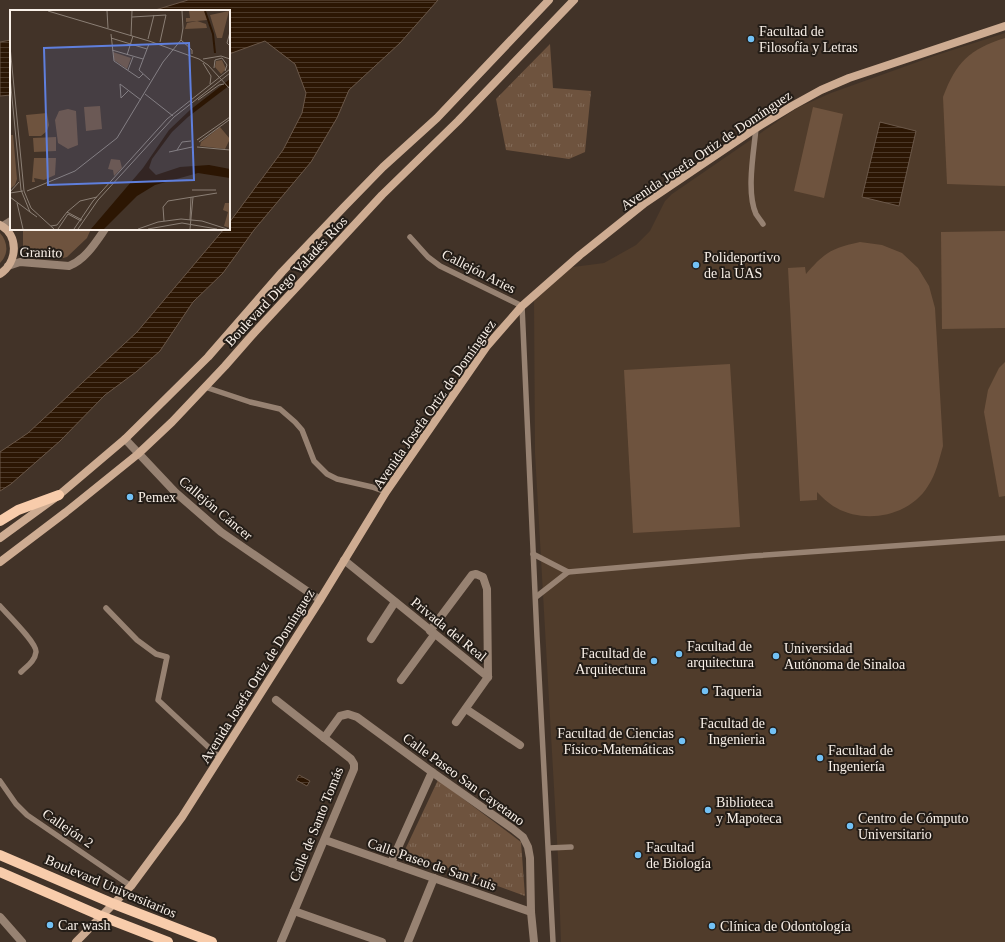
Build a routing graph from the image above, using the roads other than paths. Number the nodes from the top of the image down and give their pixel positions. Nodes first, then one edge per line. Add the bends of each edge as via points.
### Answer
1 (549, 0) edge
2 (574, 0) edge
3 (1005, 26) edge
4 (756, 128) junction
5 (763, 224) dead end
6 (2, 226) edge
7 (104, 230) edge
8 (410, 237) dead end
9 (8, 266) junction
10 (0, 274) edge
11 (522, 306) junction
12 (206, 387) junction
13 (125, 439) junction
14 (138, 454) junction
15 (386, 492) junction
16 (59, 494) junction
17 (0, 521) edge
18 (0, 538) edge
19 (1005, 538) edge
20 (533, 554) junction
21 (344, 560) junction
22 (0, 562) edge
23 (568, 572) junction
24 (536, 597) junction
25 (320, 600) junction
26 (395, 602) junction
27 (0, 606) edge
28 (106, 608) dead end
29 (432, 633) junction
30 (371, 639) dead end
31 (21, 672) dead end
32 (488, 677) junction
33 (401, 680) dead end
34 (276, 700) dead end
35 (466, 709) junction
36 (456, 722) dead end
37 (324, 738) junction
38 (520, 745) dead end
39 (220, 758) junction
40 (432, 772) junction
41 (0, 781) edge
42 (324, 840) junction
43 (570, 847) dead end
44 (549, 848) junction
45 (0, 855) edge
46 (391, 863) junction
47 (0, 872) edge
48 (434, 878) junction
49 (131, 886) junction
50 (114, 904) junction
51 (294, 911) junction
52 (531, 912) junction
53 (101, 916) junction
54 (0, 917) edge
55 (22, 942) edge
56 (76, 942) edge
57 (168, 942) edge
58 (212, 942) edge
59 (281, 942) edge
60 (382, 942) edge
61 (408, 942) edge
62 (534, 942) edge
63 (553, 942) edge

1 - 13 main road, Boulevard Diego Valadés Ríos via 437,118 344,207 208,356
2 - 12 main road, Boulevard Diego Valadés Ríos via 458,122 382,195
3 - 4 main road, Avenida Josefa Ortiz de Domínguez via 834,84
4 - 5 lane via 751,176 756,213
4 - 11 main road, Avenida Josefa Ortiz de Domínguez via 646,204 580,255
6 - 9 main road via 10,233 13,241 12,261
7 - 9 street, Granito via 82,257 69,266 20,262
8 - 11 lane, Callejón Aries via 440,266
9 - 10 main road
11 - 15 main road, Avenida Josefa Ortiz de Domínguez via 487,346
11 - 20 lane
12 - 14 main road, Boulevard Diego Valadés Ríos
12 - 15 lane via 280,410 302,430 314,461 327,474
13 - 14 street, Callejón Cáncer
13 - 16 main road, Boulevard Diego Valadés Ríos
14 - 22 main road, Boulevard Diego Valadés Ríos
14 - 25 street, Callejón Cáncer via 175,492 221,532
15 - 21 main road, Avenida Josefa Ortiz de Domínguez
16 - 17 main road via 18,510
16 - 18 main road, Boulevard Diego Valadés Ríos
19 - 23 lane
20 - 23 lane
20 - 24 lane
21 - 25 main road, Avenida Josefa Ortiz de Domínguez
21 - 26 street, Privada del Real
23 - 24 lane
24 - 44 lane
25 - 39 main road, Avenida Josefa Ortiz de Domínguez
26 - 29 street, Privada del Real
26 - 30 street
27 - 31 lane via 34,644 36,654
28 - 39 lane via 137,640 156,654 168,657 158,700
29 - 32 street, Privada del Real
29 - 32 street, Privada del Real via 472,575 483,577 488,589
29 - 33 street
32 - 35 street
34 - 37 street, Calle de Santo Tomás
35 - 36 street
35 - 38 street
37 - 40 street, Calle Paseo San Cayetano via 340,716 348,714 357,717
37 - 42 street, Calle de Santo Tomás via 354,764
39 - 49 main road, Avenida Josefa Ortiz de Domínguez via 182,817
40 - 46 street
40 - 52 street, Calle Paseo San Cayetano via 523,837 530,858
41 - 49 lane, Callejón 2 via 16,804 27,814
42 - 46 street, Calle Paseo de San Luis
42 - 51 street, Calle de Santo Tomás
43 - 44 lane
44 - 63 lane
45 - 50 main road, Boulevard Universitarios
46 - 48 street, Calle Paseo de San Luis
47 - 53 main road, Boulevard Universitarios
48 - 52 street, Calle Paseo de San Luis
48 - 61 street
49 - 50 main road, Avenida Josefa Ortiz de Domínguez
50 - 53 main road, Avenida Josefa Ortiz de Domínguez
50 - 58 main road, Boulevard Universitarios
51 - 59 street, Calle de Santo Tomás
51 - 60 street
52 - 62 street, Calle Paseo San Cayetano
53 - 56 main road, Avenida Josefa Ortiz de Domínguez
53 - 57 main road, Boulevard Universitarios
54 - 55 street

